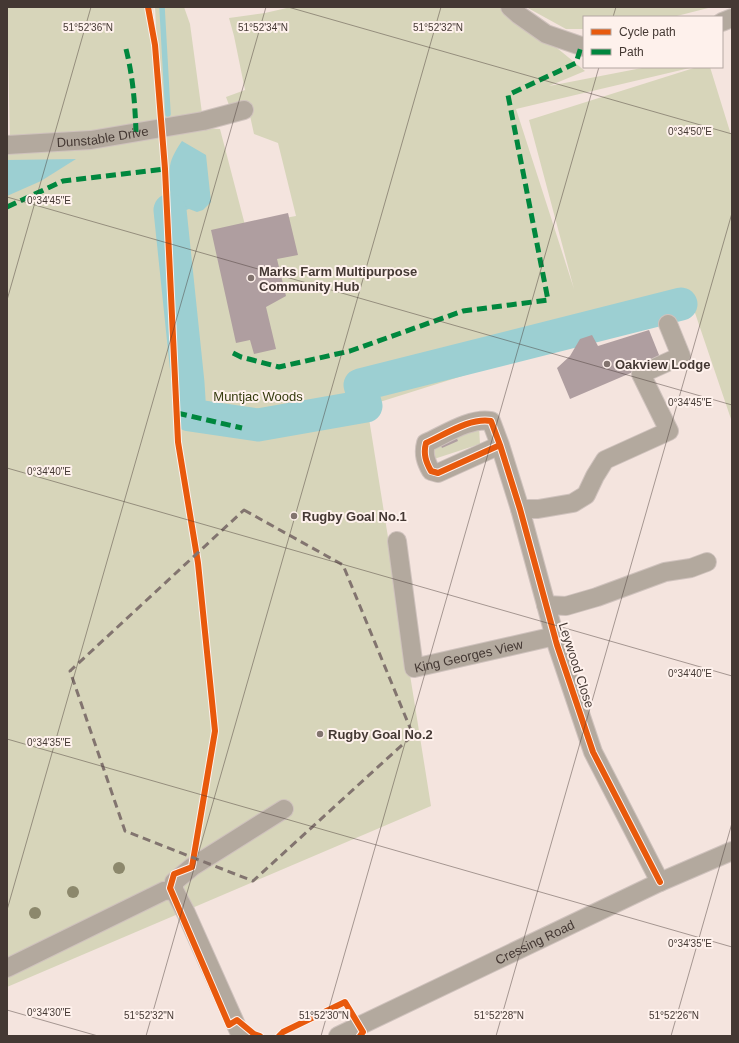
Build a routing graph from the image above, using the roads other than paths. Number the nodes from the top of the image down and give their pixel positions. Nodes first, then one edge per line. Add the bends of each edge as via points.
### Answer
1 (510, 7) edge
2 (583, 47) edge
3 (244, 110) dead end
4 (7, 145) edge
5 (668, 324) dead end
6 (500, 445) dead end
7 (520, 509) junction
8 (397, 541) dead end
9 (708, 562) dead end
10 (546, 605) junction
11 (555, 636) junction
12 (284, 809) dead end
13 (732, 851) edge
14 (660, 882) junction
15 (174, 890) junction
16 (7, 968) edge
17 (242, 1036) edge
18 (338, 1036) edge

1 - 2 street via 546,34
3 - 4 street, Dunstable Drive via 203,121 91,140
5 - 7 street via 681,356 641,374 669,431 606,460 586,495 573,503 538,509
6 - 7 street, Leywood Close
7 - 10 street, Leywood Close
8 - 11 street, King Georges View via 414,668
9 - 10 street via 665,572 566,606
10 - 11 street, Leywood Close
11 - 14 street, Leywood Close via 594,752
12 - 15 street via 183,873 174,882
13 - 14 street, Cressing Road
14 - 18 street, Cressing Road
15 - 16 street via 164,891
15 - 17 street

